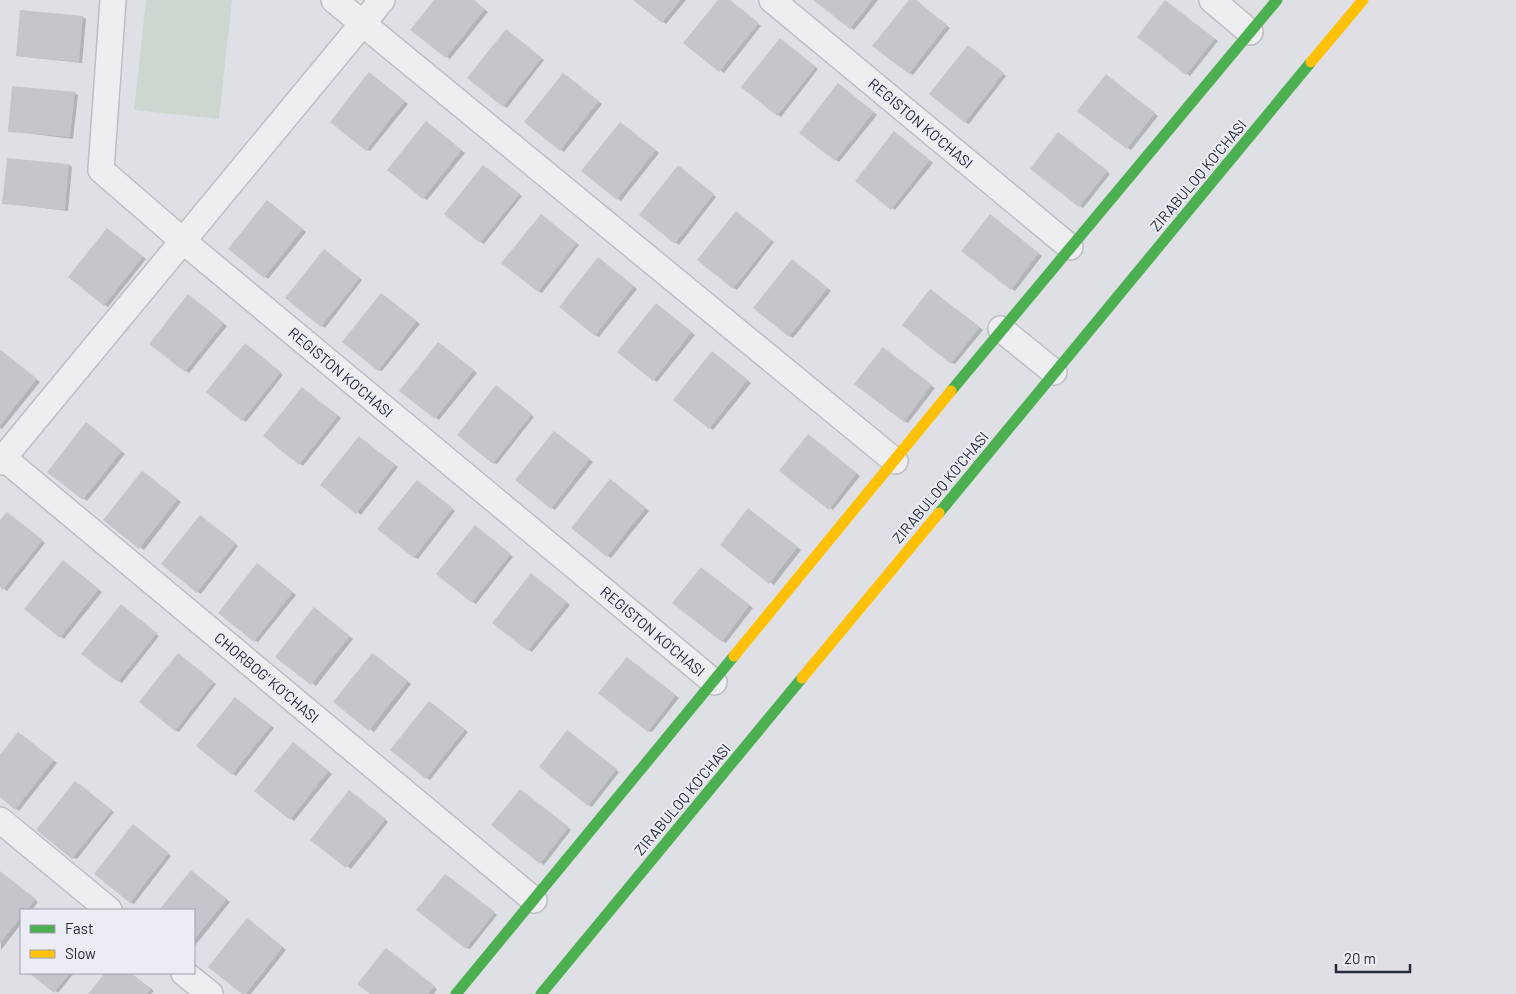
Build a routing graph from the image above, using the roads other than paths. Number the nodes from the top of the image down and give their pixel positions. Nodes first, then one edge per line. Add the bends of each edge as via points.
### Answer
1 (113, 0) edge
2 (334, 0) edge
3 (382, 0) edge
4 (772, 0) edge
5 (1212, 0) edge
6 (1277, 0) edge
7 (1363, 0) edge
8 (363, 24) junction
9 (1250, 32) junction
10 (183, 241) junction
11 (1070, 247) junction
12 (1001, 329) junction
13 (1054, 372) junction
14 (1, 458) edge
15 (895, 461) junction
16 (714, 682) junction
17 (0, 820) edge
18 (534, 900) junction
19 (108, 909) edge
20 (185, 974) edge
21 (210, 994) edge
22 (456, 994) edge
23 (541, 994) edge

1 - 10 street, REGISTON KO'CHASI via 101,170
2 - 8 street
3 - 8 street
4 - 11 street, REGISTON KO'CHASI
5 - 9 street
6 - 9 street
7 - 13 street, ZIRABULOQ KO'CHASI
8 - 10 street
8 - 15 street
9 - 11 street
10 - 14 street
10 - 16 street, REGISTON KO'CHASI
11 - 12 street
12 - 13 street
12 - 15 street
13 - 23 street, ZIRABULOQ KO'CHASI
14 - 18 street, CHORBOG' KO'CHASI
15 - 16 street
16 - 18 street
17 - 19 street
18 - 22 street
20 - 21 street

